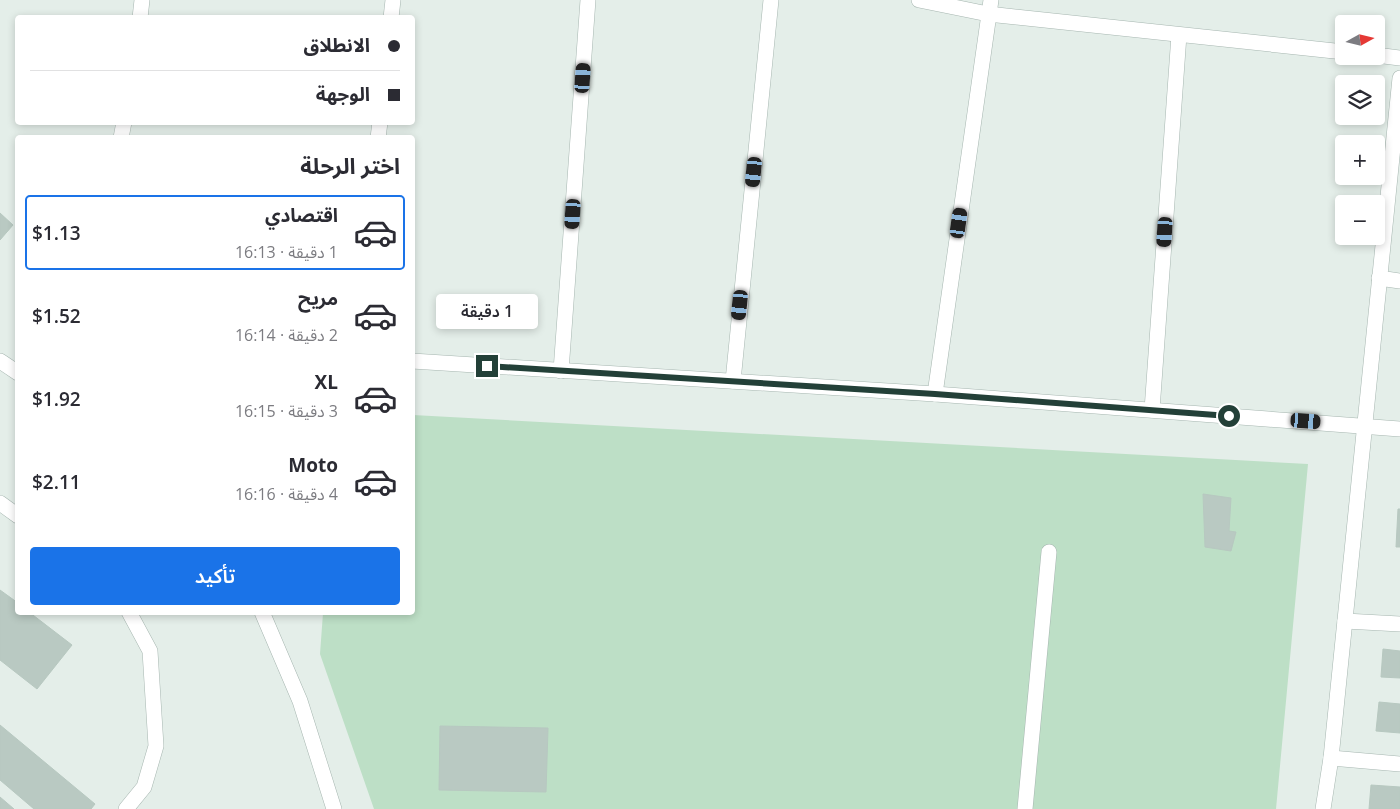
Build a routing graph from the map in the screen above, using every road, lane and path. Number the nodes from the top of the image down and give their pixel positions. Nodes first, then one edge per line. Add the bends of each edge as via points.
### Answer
1 (142, 0) edge
2 (393, 0) edge
3 (588, 0) edge
4 (771, 0) edge
5 (919, 0) edge
6 (989, 7) edge
7 (140, 15) edge
8 (391, 15) edge
9 (1179, 35) junction
10 (1335, 51) edge
11 (1385, 57) edge
12 (1400, 58) edge
13 (1400, 78) edge
14 (1397, 144) edge
15 (1379, 278) junction
16 (1400, 281) edge
17 (415, 361) edge
18 (561, 370) junction
19 (733, 382) junction
20 (935, 394) junction
21 (1152, 410) junction
22 (1365, 425) junction
23 (1400, 429) edge
24 (0, 503) edge
25 (15, 514) edge
26 (1048, 552) dead end
27 (131, 615) edge
28 (263, 615) edge
29 (1345, 621) junction
30 (1400, 624) edge
31 (1331, 758) junction
32 (1400, 764) edge
33 (126, 809) edge
34 (334, 809) edge
35 (1024, 809) edge
36 (1322, 809) edge

1 - 7 street
2 - 8 street
3 - 18 street
4 - 19 street
5 - 6 street
6 - 9 street
6 - 20 street
9 - 10 street
9 - 21 street
11 - 12 street
13 - 14 street
14 - 15 street
15 - 16 street
15 - 22 street
17 - 18 street
18 - 19 street
19 - 20 street
20 - 21 street
21 - 22 street
22 - 23 street
22 - 29 street
24 - 25 street
26 - 35 street
27 - 33 street via 150,650 156,746 144,787
28 - 34 street via 300,701
29 - 30 street
29 - 31 street
31 - 32 street
31 - 36 street

